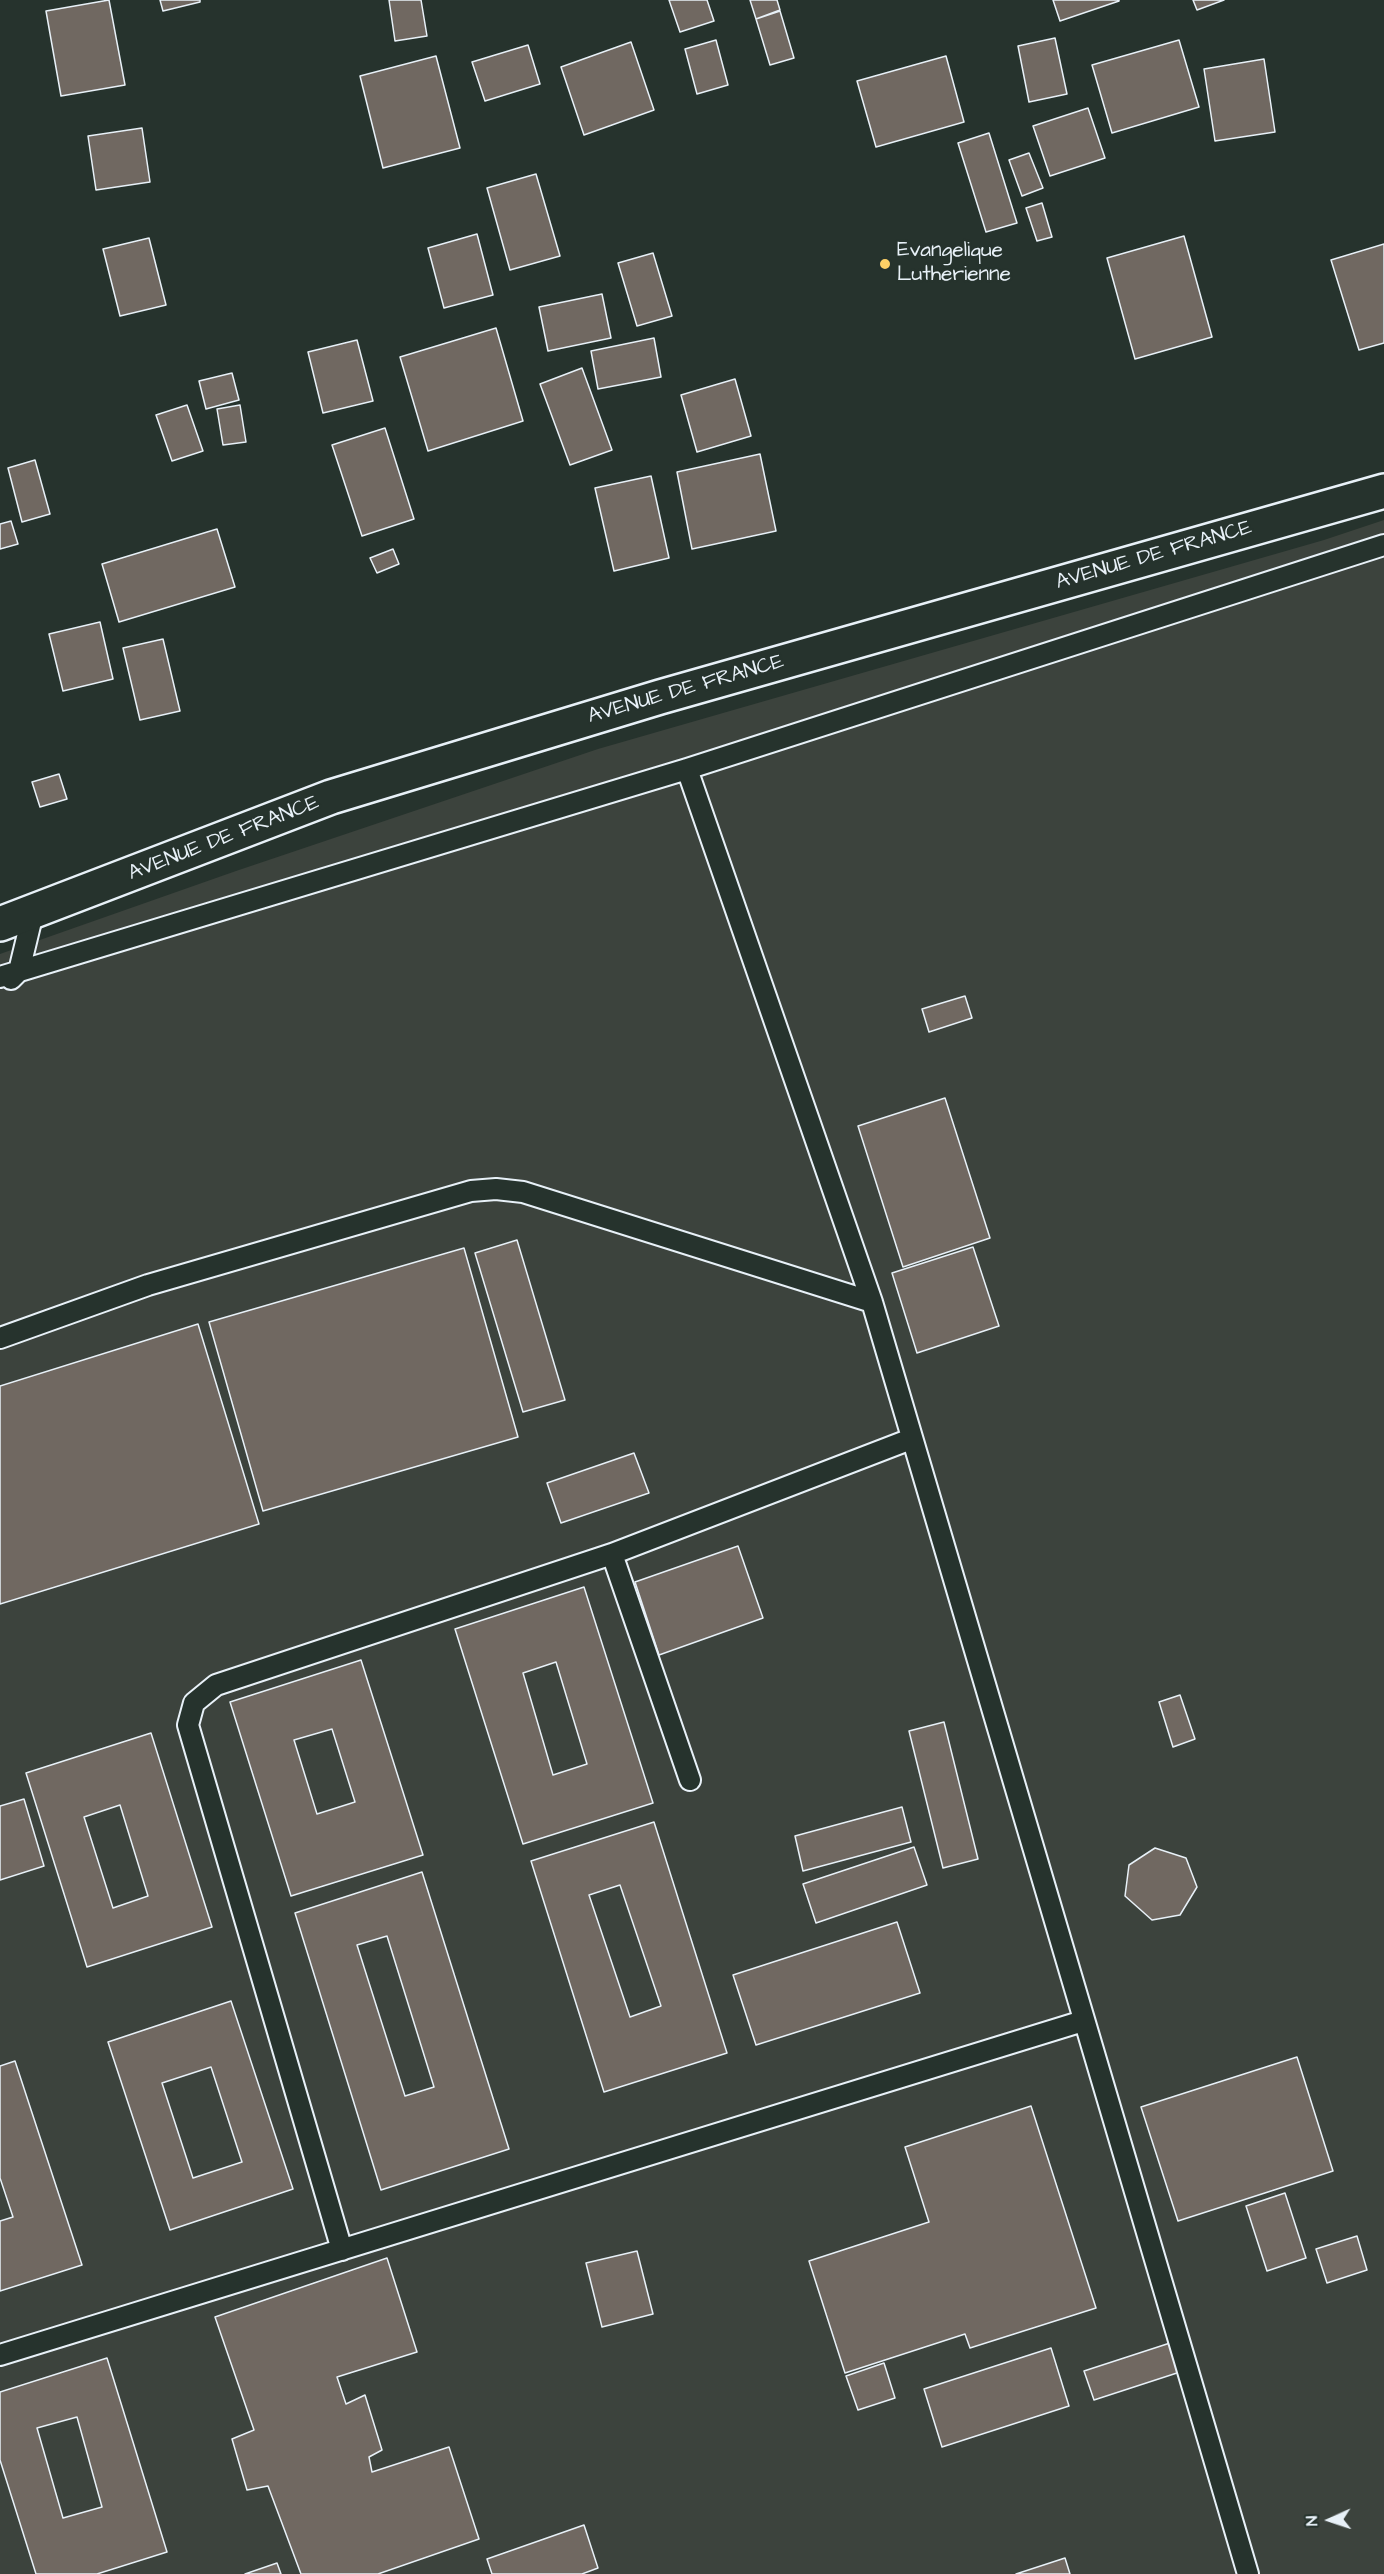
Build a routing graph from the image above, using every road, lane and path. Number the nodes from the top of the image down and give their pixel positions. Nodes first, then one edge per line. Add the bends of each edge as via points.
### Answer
1 (1384, 491) edge
2 (1384, 545) edge
3 (687, 769) junction
4 (33, 913) junction
5 (0, 924) edge
6 (19, 971) junction
7 (0, 977) edge
8 (0, 988) edge
9 (872, 1302) junction
10 (0, 1338) edge
11 (911, 1439) junction
12 (612, 1554) junction
13 (690, 1780) dead end
14 (1083, 2021) junction
15 (342, 2250) junction
16 (0, 2355) edge
17 (1248, 2574) edge

1 - 4 street, AVENUE DE FRANCE via 660,697 331,797
2 - 3 lane
3 - 6 lane
3 - 9 lane
4 - 5 street, AVENUE DE FRANCE
4 - 6 lane
6 - 7 lane
6 - 8 lane
9 - 10 lane via 523,1192 496,1189 471,1191 148,1285
9 - 11 lane
11 - 12 lane
11 - 14 lane
12 - 13 lane
12 - 15 lane via 216,1685 194,1703 188,1725
14 - 15 lane
14 - 17 lane
15 - 16 lane

